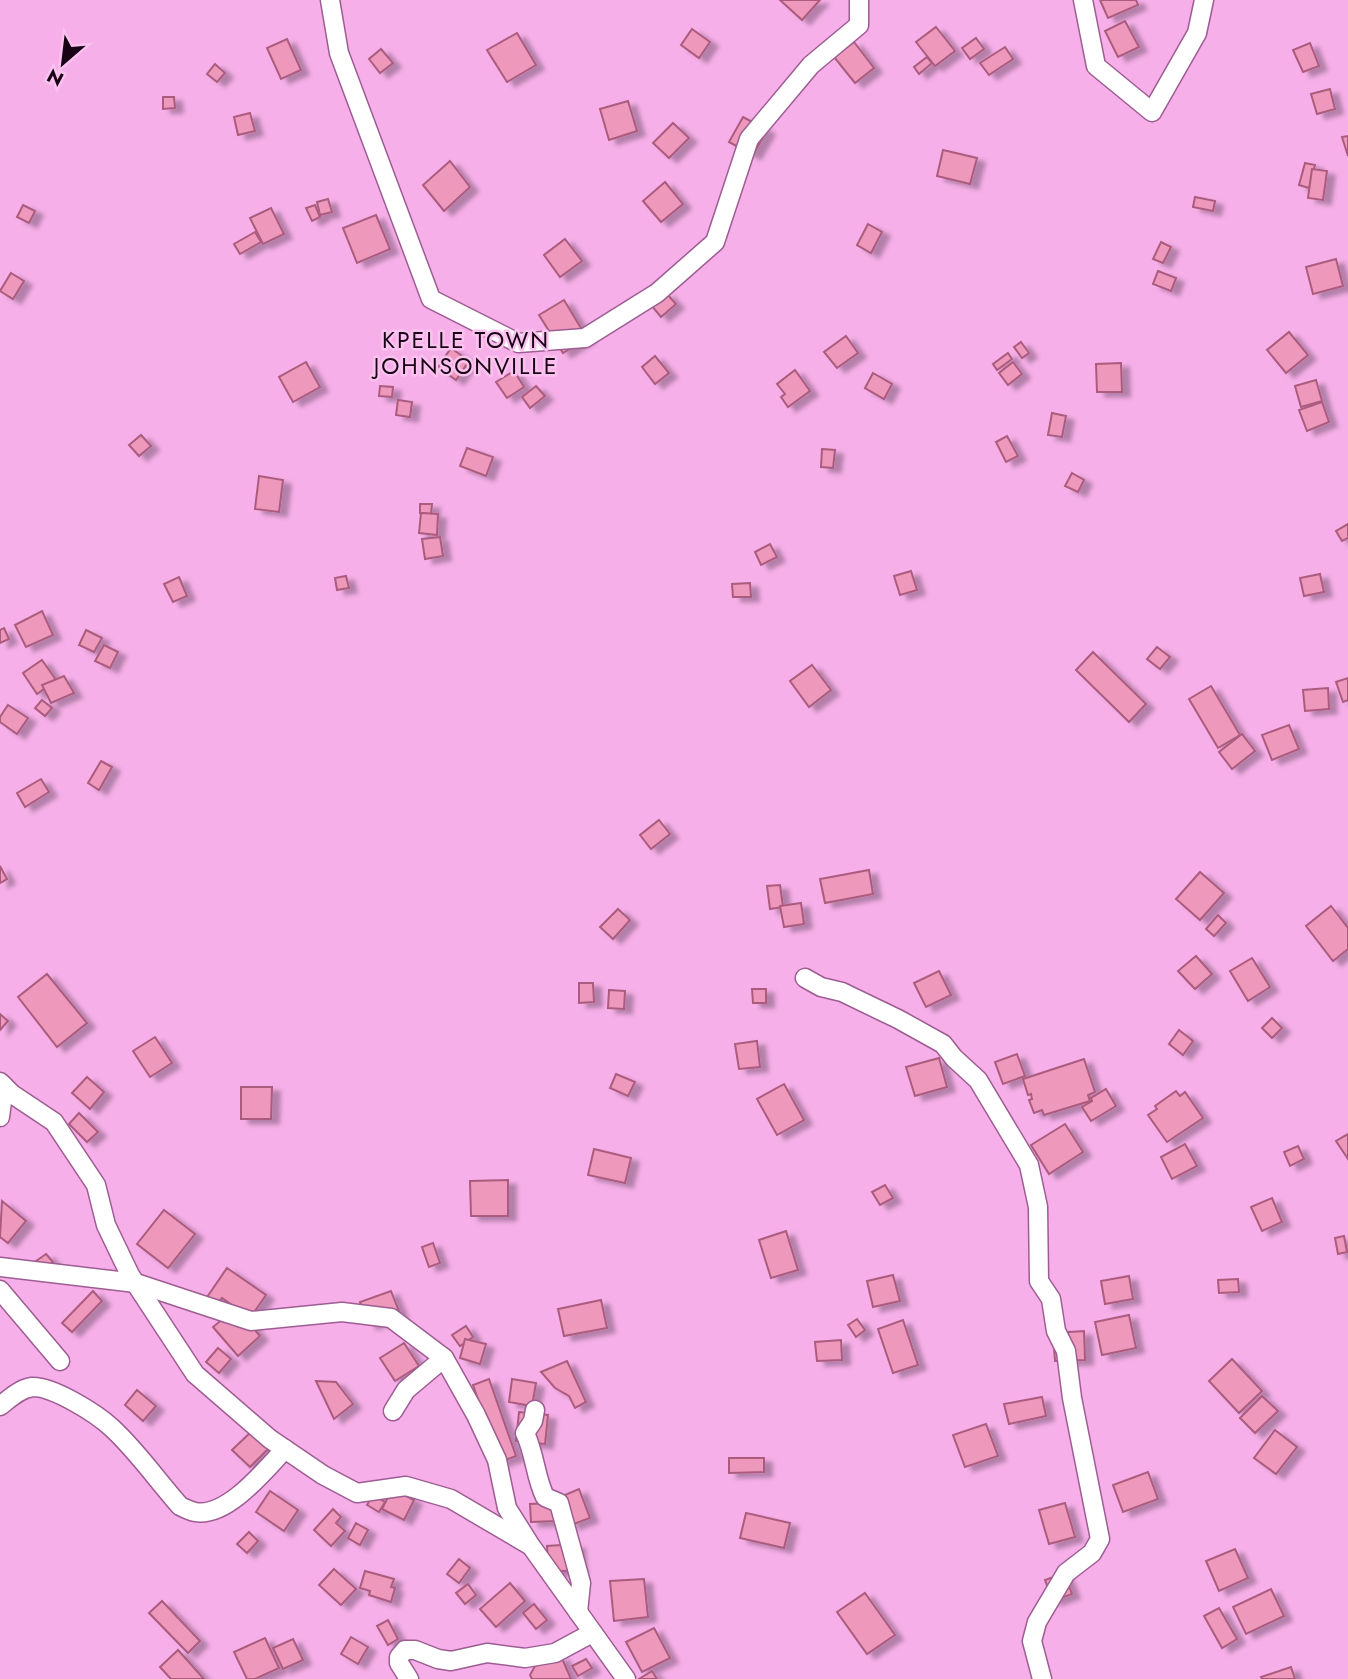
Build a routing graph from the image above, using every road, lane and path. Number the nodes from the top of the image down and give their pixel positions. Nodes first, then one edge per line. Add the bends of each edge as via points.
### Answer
1 (330, 0) edge
2 (859, 0) edge
3 (1083, 0) edge
4 (1204, 0) edge
5 (805, 978) dead end
6 (2, 1084) edge
7 (0, 1117) edge
8 (0, 1267) edge
9 (136, 1283) junction
10 (0, 1290) edge
11 (444, 1358) junction
12 (60, 1361) dead end
13 (0, 1406) edge
14 (534, 1410) dead end
15 (393, 1411) dead end
16 (285, 1449) junction
17 (531, 1546) junction
18 (578, 1612) junction
19 (592, 1633) junction
20 (409, 1679) edge
21 (626, 1679) edge
22 (1042, 1679) edge

1 - 2 street via 339,53 431,299 518,342 585,338 657,293 715,242 749,139 811,65 859,25
3 - 4 street via 1096,66 1152,112 1197,33
5 - 22 street via 943,1044 978,1080 1029,1165 1038,1207 1039,1281 1051,1299 1056,1331 1066,1352 1100,1539 1093,1553 1066,1573 1037,1622 1032,1641
6 - 7 street
6 - 9 street via 54,1122 96,1185 106,1225
8 - 9 street
9 - 11 street via 251,1321 342,1312 391,1318
9 - 16 street via 195,1374
10 - 12 street
11 - 15 street via 406,1390
11 - 17 street via 497,1460 507,1508
13 - 16 street via 29,1387 46,1387 68,1398 111,1427 180,1506 195,1512 212,1511 234,1500
14 - 18 street via 525,1433 545,1497 559,1503 581,1583
16 - 17 street via 357,1493 406,1486 451,1499
17 - 18 street
18 - 19 street
19 - 20 street via 555,1653 525,1658 487,1653 451,1661 405,1650 399,1663
19 - 21 street

